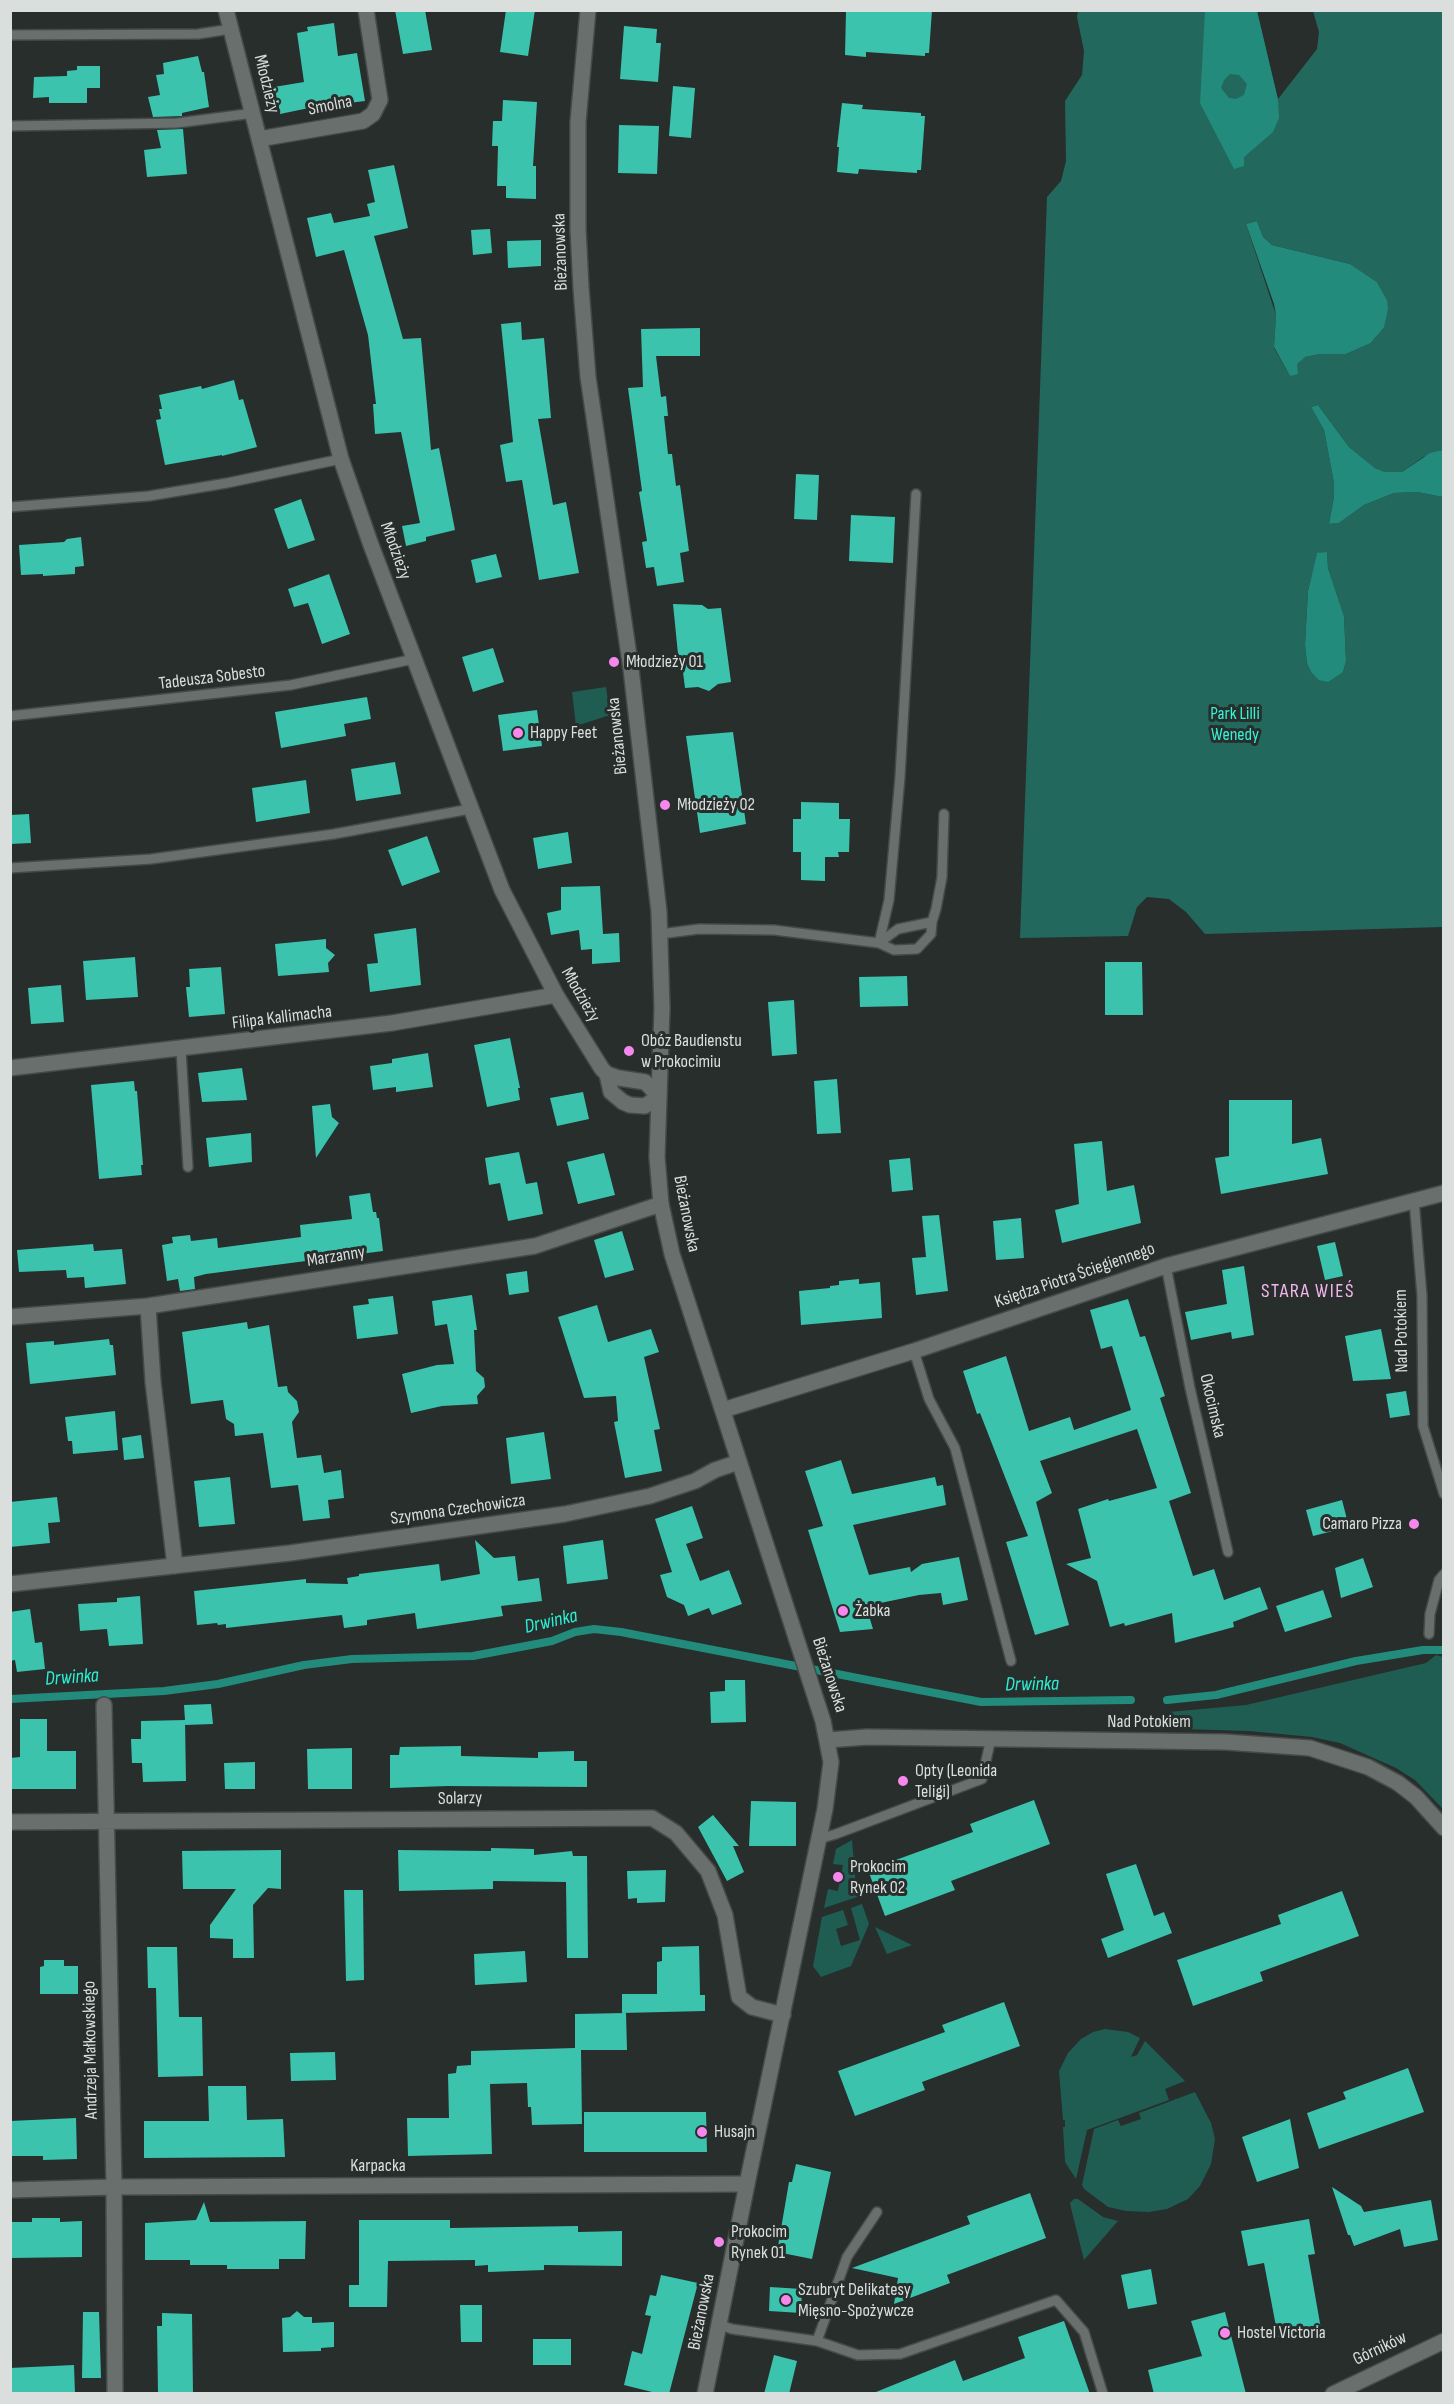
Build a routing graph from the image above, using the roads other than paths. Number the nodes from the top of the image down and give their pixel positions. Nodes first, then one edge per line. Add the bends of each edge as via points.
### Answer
1 (226, 10) edge
2 (366, 10) edge
3 (588, 10) edge
4 (231, 29) junction
5 (10, 35) edge
6 (254, 113) junction
7 (10, 126) edge
8 (259, 139) junction
9 (341, 459) junction
10 (916, 494) dead end
11 (10, 507) edge
12 (414, 659) junction
13 (10, 716) edge
14 (470, 809) junction
15 (944, 814) dead end
16 (10, 868) edge
17 (932, 922) junction
18 (660, 934) junction
19 (879, 943) junction
20 (556, 995) junction
21 (181, 1050) junction
22 (10, 1068) edge
23 (607, 1074) junction
24 (659, 1095) junction
25 (188, 1167) dead end
26 (1443, 1193) edge
27 (1414, 1200) junction
28 (661, 1204) junction
29 (1166, 1266) junction
30 (148, 1306) junction
31 (10, 1317) edge
32 (914, 1351) junction
33 (723, 1410) junction
34 (739, 1462) junction
35 (1443, 1494) edge
36 (1228, 1552) dead end
37 (175, 1566) junction
38 (1443, 1574) edge
39 (10, 1584) edge
40 (1429, 1634) dead end
41 (1011, 1661) dead end
42 (104, 1705) dead end
43 (991, 1738) junction
44 (828, 1740) junction
45 (10, 1822) edge
46 (106, 1822) junction
47 (1443, 1828) edge
48 (819, 1839) junction
49 (783, 2015) junction
50 (747, 2184) junction
51 (114, 2187) junction
52 (10, 2190) edge
53 (877, 2212) dead end
54 (720, 2325) junction
55 (817, 2340) junction
56 (1443, 2341) edge
57 (115, 2394) edge
58 (705, 2394) edge
59 (1103, 2394) edge
60 (1333, 2394) edge

1 - 4 street, Młodzieży
2 - 8 street, Smolna via 380,100 373,114 363,121
3 - 18 street, Bieżanowska via 578,147 584,330 631,669
4 - 5 lane via 198,34
4 - 6 street, Młodzieży
6 - 7 lane via 177,123
6 - 8 street, Młodzieży
8 - 9 street, Młodzieży
9 - 11 lane via 149,496
9 - 12 street, Młodzieży
10 - 19 lane via 900,777 889,900
12 - 13 lane, Tadeusza Sobesto via 291,685
12 - 14 street, Młodzieży
14 - 16 lane via 334,834 150,859
14 - 20 street, Młodzieży via 502,890
15 - 17 lane via 942,877
17 - 19 lane via 898,929
17 - 19 lane via 931,934 917,949 894,950
18 - 19 lane via 699,929 774,930
18 - 24 street, Bieżanowska
20 - 21 street, Filipa Kallimacha via 392,1023
20 - 23 street, Młodzieży
21 - 22 street, Filipa Kallimacha
21 - 25 lane
23 - 24 street via 645,1082
23 - 24 street, Młodzieży via 611,1092 622,1102 645,1106
24 - 28 street, Bieżanowska via 657,1157
26 - 27 street, Księdza Piotra Ściegiennego
27 - 29 street, Księdza Piotra Ściegiennego
27 - 35 lane, Nad Potokiem via 1422,1296 1422,1426
28 - 30 street, Marzanny via 535,1246
28 - 33 street, Bieżanowska via 671,1248
29 - 32 street, Księdza Piotra Ściegiennego
29 - 36 lane, Okocimska
30 - 31 street, Marzanny
30 - 37 street
32 - 33 street, Księdza Piotra Ściegiennego
32 - 41 lane via 929,1399 955,1448
33 - 34 street, Bieżanowska
34 - 37 street, Szymona Czechowicza via 650,1496 565,1514
34 - 44 street, Bieżanowska
37 - 39 street, Szymona Czechowicza
38 - 40 lane via 1430,1614
42 - 46 street, Andrzeja Małkowskiego
43 - 44 street, Nad Potokiem
43 - 47 street, Nad Potokiem via 1225,1742 1310,1748 1368,1767 1398,1783
43 - 48 lane via 982,1779
44 - 48 street, Bieżanowska via 830,1781
45 - 46 street, Solarzy
46 - 49 street, Solarzy via 652,1818 676,1833 708,1871 725,1915 739,1997 752,2007
46 - 51 street, Andrzeja Małkowskiego
48 - 49 street, Bieżanowska
49 - 50 street, Bieżanowska
50 - 51 street, Karpacka
50 - 54 street, Bieżanowska
51 - 52 street, Karpacka
51 - 57 street, Andrzeja Małkowskiego
53 - 55 lane via 847,2257
54 - 55 lane
54 - 58 street, Bieżanowska
55 - 59 lane via 858,2355 900,2354 1056,2300 1084,2332
56 - 60 street, Górników

